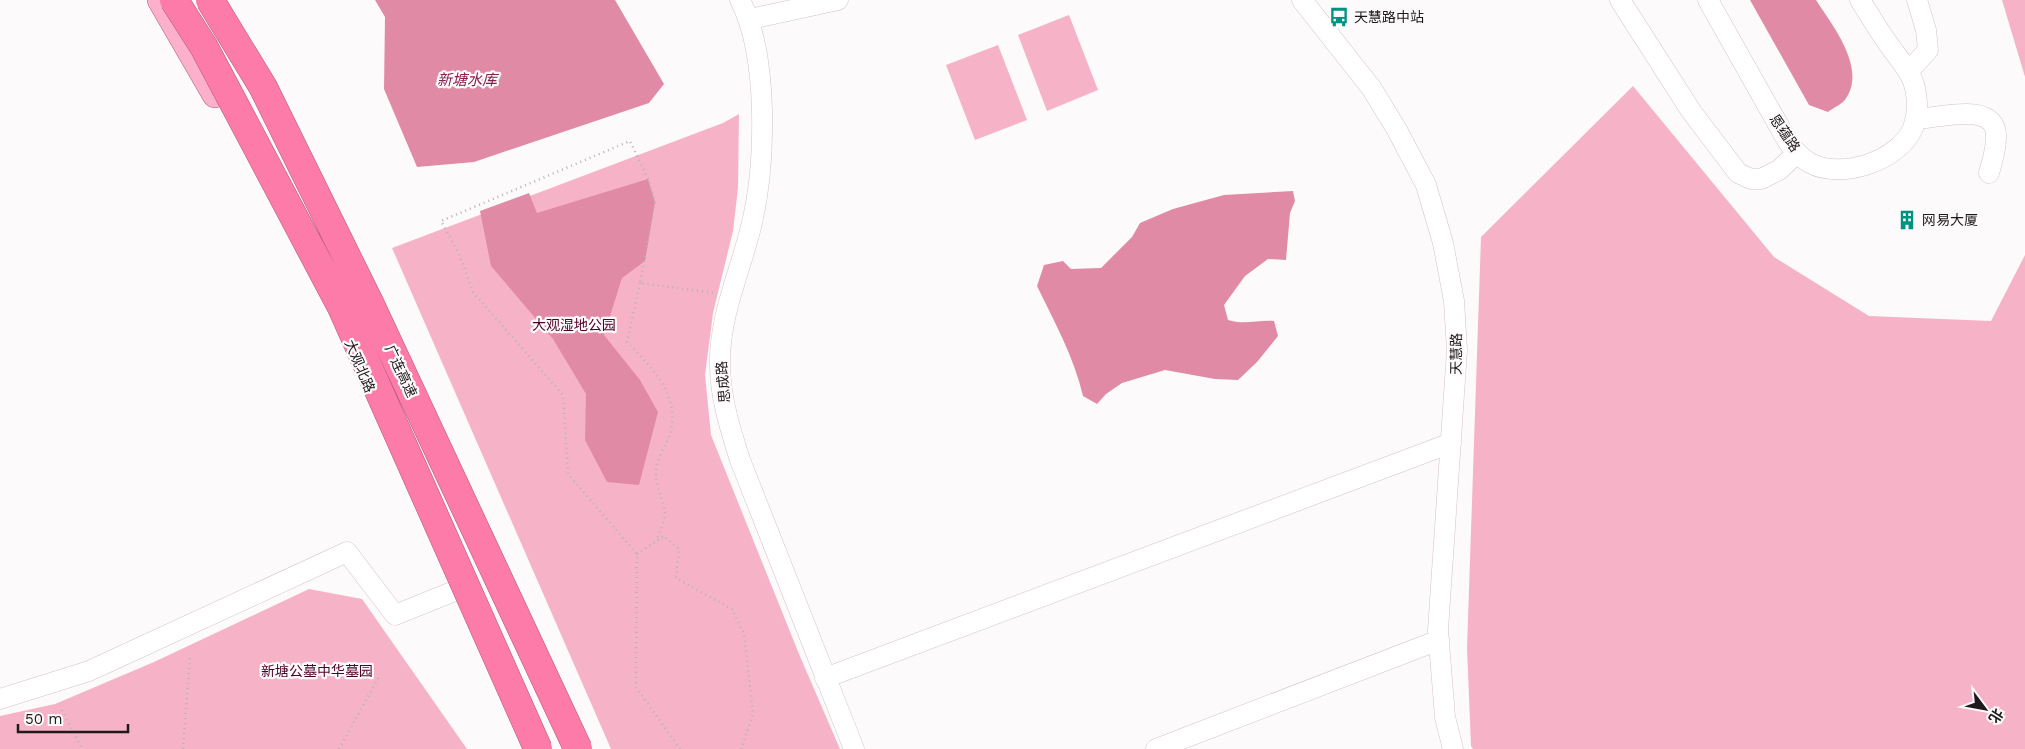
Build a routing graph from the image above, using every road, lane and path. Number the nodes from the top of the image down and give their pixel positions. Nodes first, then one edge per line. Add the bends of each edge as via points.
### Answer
1 (160, 0) edge
2 (174, 0) edge
3 (210, 0) edge
4 (224, 0) edge
5 (740, 0) edge
6 (838, 0) edge
7 (1302, 0) edge
8 (1620, 0) edge
9 (1708, 0) edge
10 (1860, 0) edge
11 (1917, 0) edge
12 (750, 19) junction
13 (1909, 71) junction
14 (1916, 118) junction
15 (1797, 153) junction
16 (1989, 173) dead end
17 (640, 283) junction
18 (731, 296) junction
19 (389, 326) junction
20 (350, 344) junction
21 (1451, 443) junction
22 (656, 542) junction
23 (637, 554) junction
24 (457, 590) junction
25 (1439, 640) junction
26 (190, 656) dead end
27 (379, 677) dead end
28 (825, 678) junction
29 (0, 698) edge
30 (62, 710) dead end
31 (82, 749) edge
32 (183, 749) edge
33 (339, 749) edge
34 (527, 749) edge
35 (538, 749) edge
36 (577, 749) edge
37 (680, 749) edge
38 (741, 749) edge
39 (854, 749) edge
40 (1156, 749) edge
41 (1453, 749) edge

1 - 20 main road, 大观北路 via 308,253
2 - 35 highway, 广连高速, bridge via 204,47 342,308
3 - 36 highway, 广连高速, bridge via 263,88 366,295
4 - 19 main road via 267,71 300,136
5 - 12 street, 思成路
6 - 12 street
7 - 21 street, 天慧路 via 1385,110 1413,158 1436,212 1456,326
8 - 15 street via 1691,111 1738,173 1761,180 1779,170
9 - 15 street, 恩蕴路
10 - 13 street, 恩蕴路
11 - 13 street via 1928,50
12 - 18 street, 思成路 via 761,81 758,186 751,226
13 - 14 street, 恩蕴路 via 1916,94
14 - 15 street, 恩蕴路 via 1904,142 1871,163 1830,169 1811,164
14 - 16 street via 1932,119 1968,112 1986,119 1994,128 1996,137
17 - 18 path
17 - 22 path via 627,342 668,390 672,408 670,433 657,467 656,485 666,513
17 - 23 path via 655,202 630,141 441,221 459,254 473,292 563,395 568,474
18 - 28 street, 思成路 via 720,363 726,415 740,460
19 - 20 main road
19 - 36 main road
20 - 24 main road, 大观北路
21 - 25 street, 天慧路
21 - 28 street
22 - 23 path
22 - 38 path via 664,536 679,549 676,578 732,609 744,634 753,714
23 - 37 path via 636,687
24 - 29 street via 395,615 347,552 89,671
24 - 34 main road, 大观北路
25 - 40 street
25 - 41 street, 天慧路 via 1445,717
26 - 32 path
27 - 33 path
28 - 39 street, 思成路
30 - 31 path

